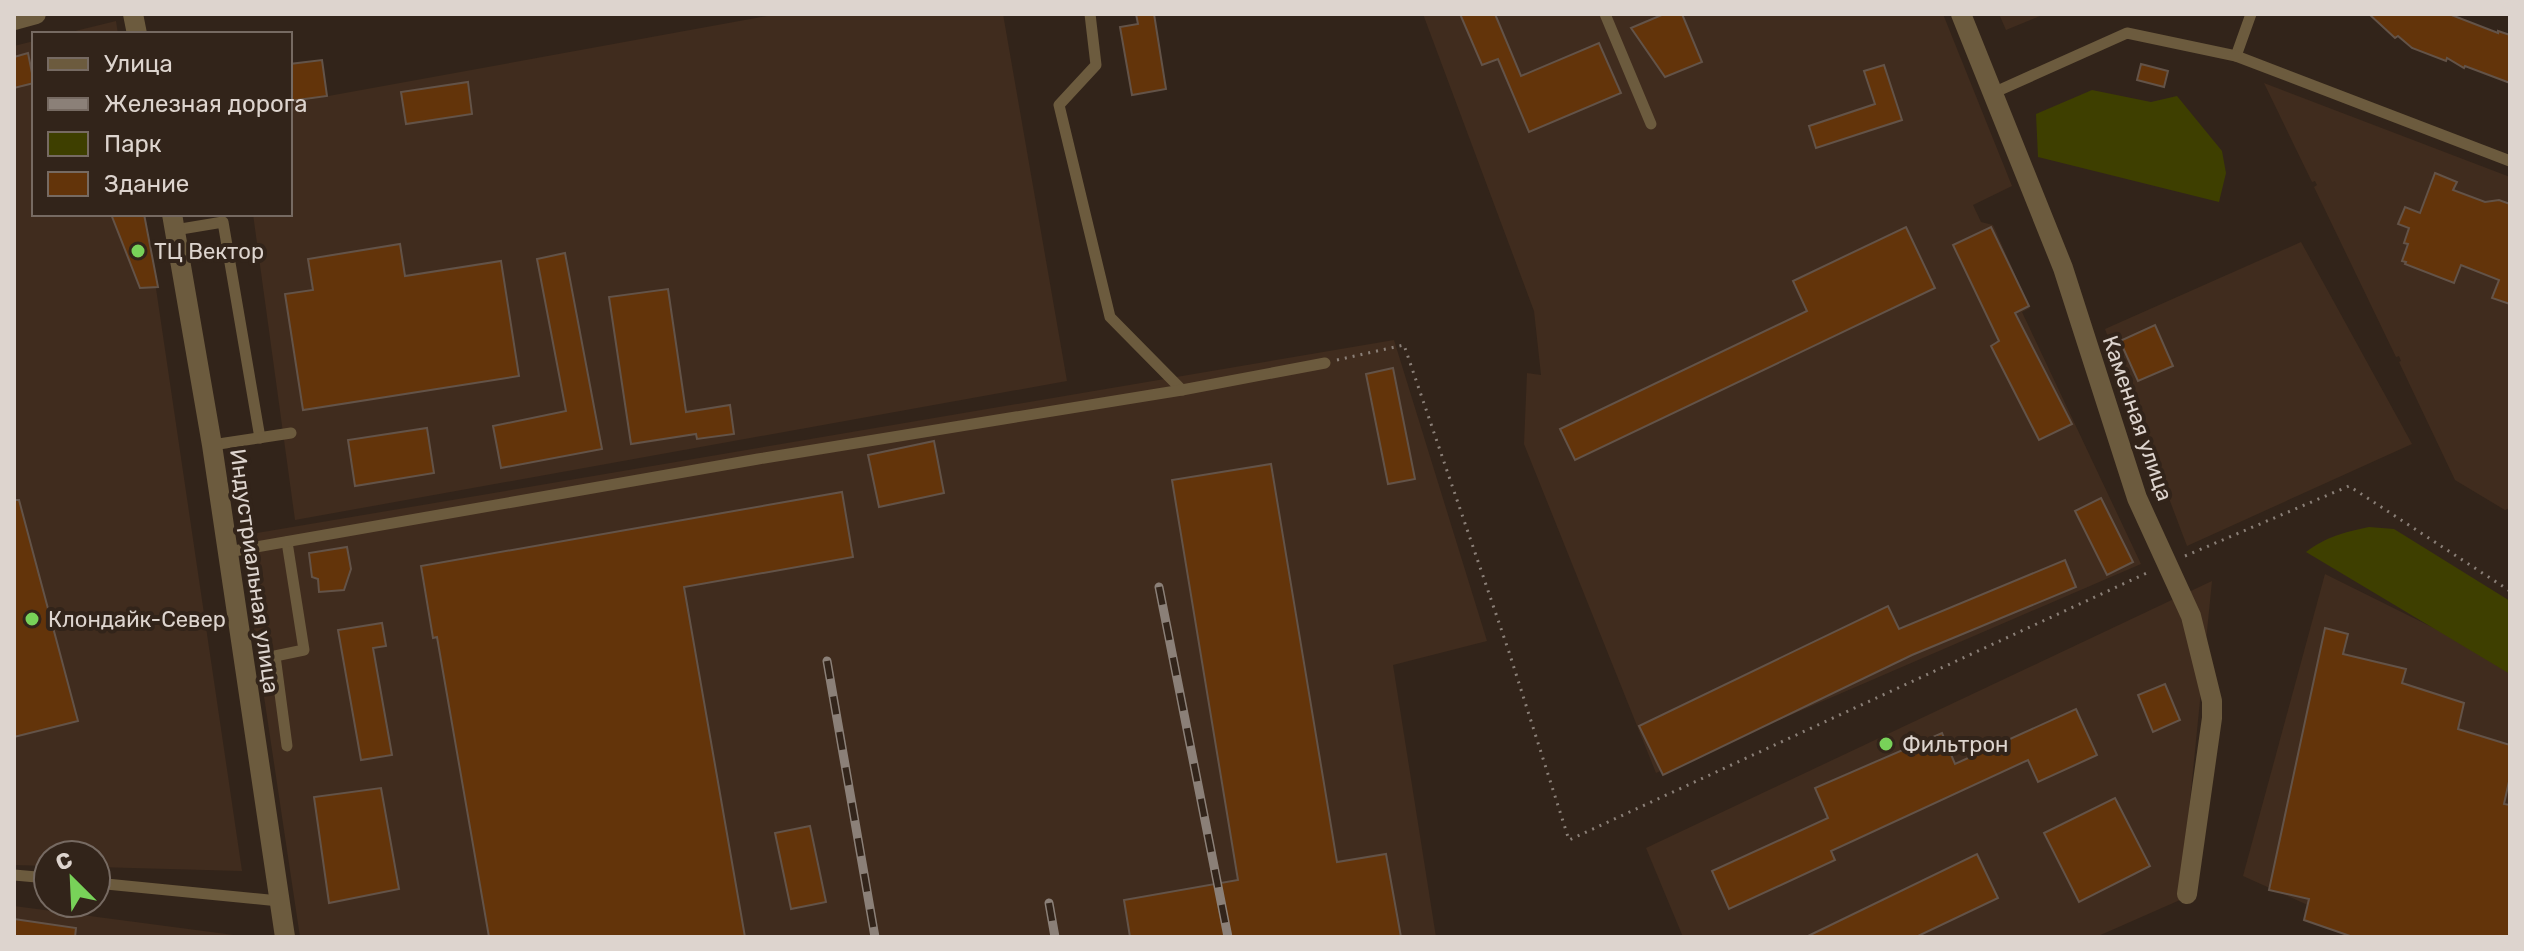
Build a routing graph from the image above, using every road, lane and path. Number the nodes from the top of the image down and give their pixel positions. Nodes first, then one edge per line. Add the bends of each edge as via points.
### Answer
1 (36, 14) edge
2 (1090, 14) edge
3 (1605, 14) edge
4 (1961, 14) edge
5 (2251, 14) edge
6 (14, 20) edge
7 (2236, 56) junction
8 (1993, 93) junction
9 (1651, 124) dead end
10 (2510, 161) edge
11 (173, 222) edge
12 (1325, 363) joint
13 (1182, 390) junction
14 (291, 433) dead end
15 (260, 438) junction
16 (212, 445) junction
17 (287, 542) junction
18 (228, 552) junction
19 (2168, 563) junction
20 (2510, 591) edge
21 (287, 746) dead end
22 (112, 885) edge
23 (2187, 894) dead end
24 (279, 901) junction
25 (285, 937) edge

1 - 6 street
2 - 13 lane via 1096,65 1059,105 1110,317
3 - 9 lane
4 - 8 street, Каменная улица
5 - 7 lane
7 - 8 lane via 2127,33
7 - 10 lane
8 - 19 street, Каменная улица via 2063,268 2137,498
11 - 15 lane via 223,222
11 - 16 street, Индустриальная улица
12 - 13 lane
12 - 19 path via 1404,345 1569,840
13 - 17 lane
14 - 15 lane
15 - 16 lane
16 - 18 street, Индустриальная улица
17 - 18 lane
17 - 21 lane via 304,650 275,656
18 - 24 street, Индустриальная улица
19 - 20 path via 2349,486
19 - 23 street, Каменная улица via 2191,616 2212,701
22 - 24 lane
24 - 25 street, Индустриальная улица

